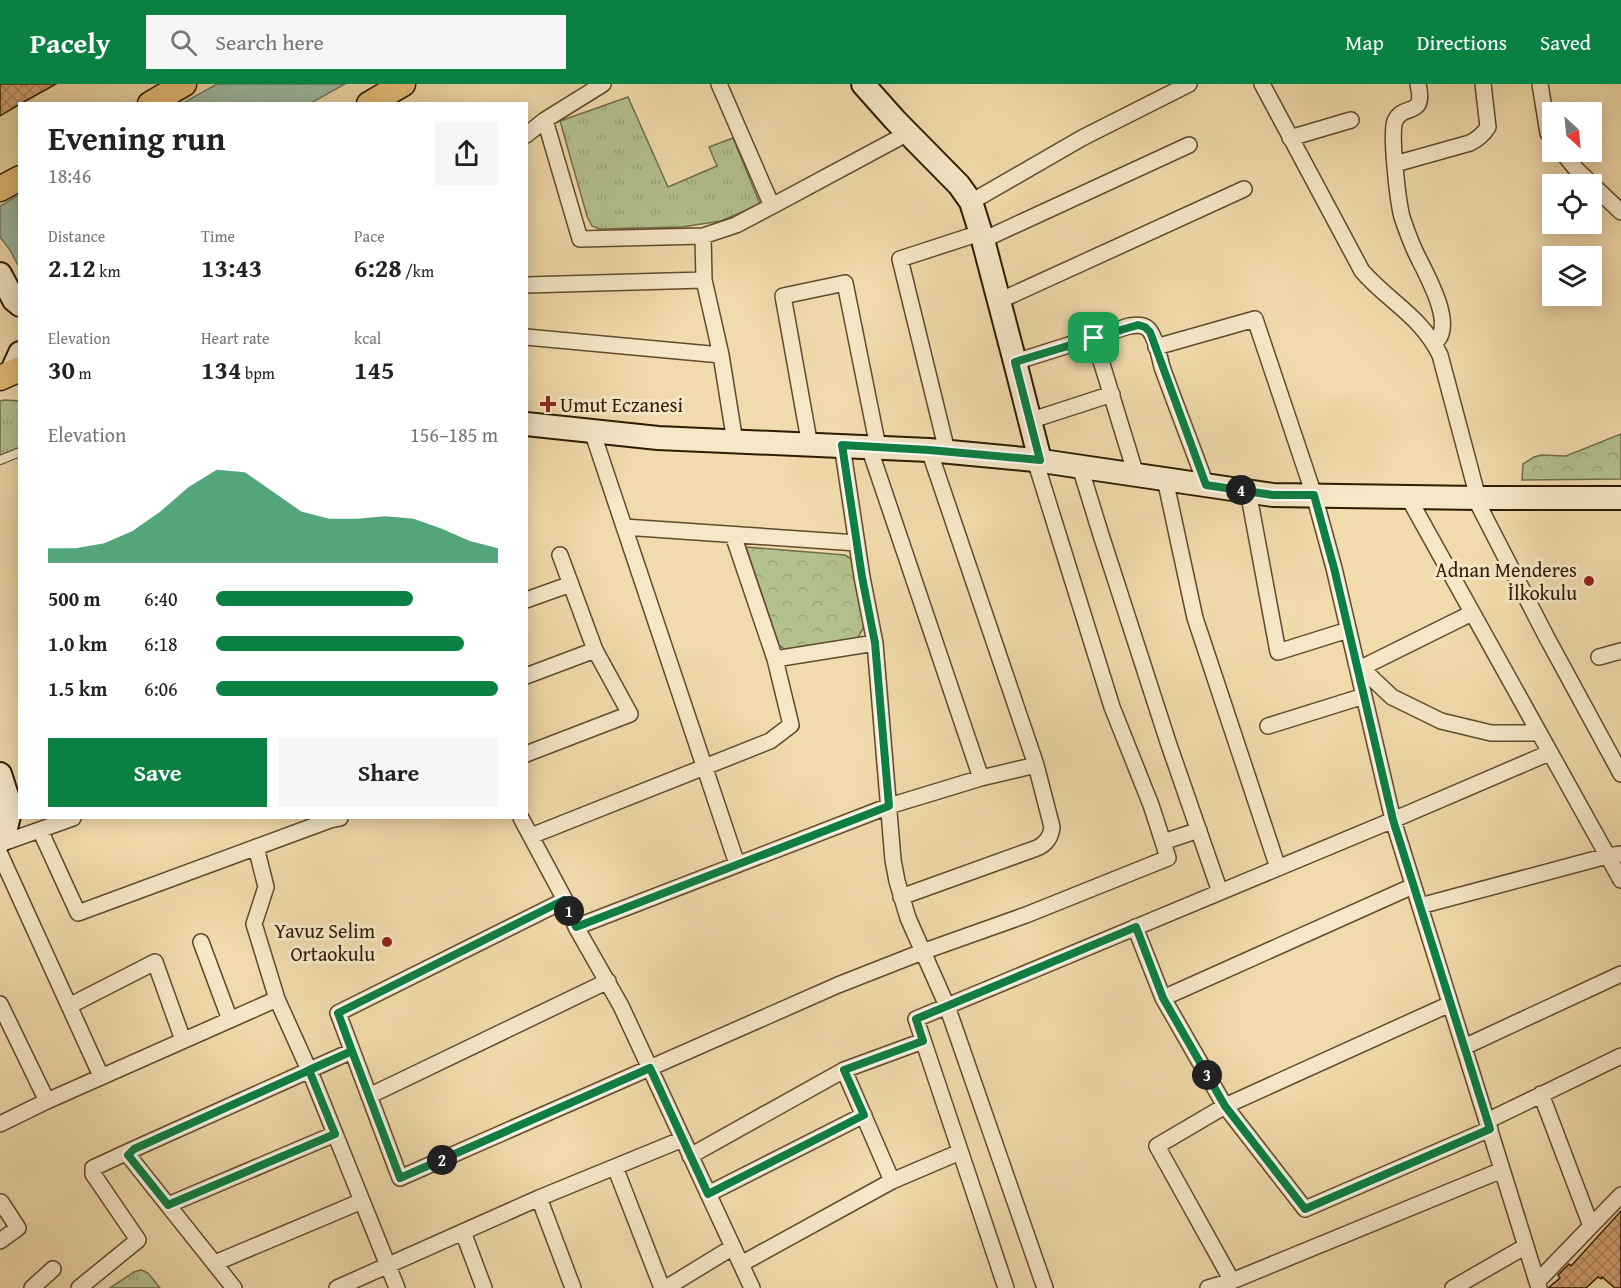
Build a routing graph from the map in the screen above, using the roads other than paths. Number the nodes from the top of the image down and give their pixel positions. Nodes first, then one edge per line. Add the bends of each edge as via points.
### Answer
1 (184, 84) edge
2 (403, 84) edge
3 (603, 84) edge
4 (719, 84) edge
5 (864, 84) edge
6 (1189, 84) edge
7 (1262, 84) edge
8 (1418, 84) edge
9 (1483, 84) edge
10 (1540, 84) edge
11 (153, 102) edge
12 (372, 102) edge
13 (1543, 102) edge
14 (545, 120) junction
15 (1351, 120) dead end
16 (528, 133) edge
17 (908, 133) junction
18 (1290, 138) junction
19 (1189, 145) dead end
20 (1570, 162) edge
21 (1395, 164) junction
22 (18, 179) edge
23 (0, 189) edge
24 (1244, 189) dead end
25 (972, 202) junction
26 (772, 206) junction
27 (1621, 212) edge
28 (703, 236) junction
29 (982, 236) junction
30 (704, 279) junction
31 (528, 285) edge
32 (10, 290) edge
33 (999, 301) junction
34 (18, 317) edge
35 (528, 338) edge
36 (1094, 338) junction
37 (1434, 344) junction
38 (1156, 347) junction
39 (721, 355) junction
40 (1015, 362) junction
41 (1112, 394) junction
42 (1029, 421) junction
43 (528, 424) edge
44 (592, 431) junction
45 (735, 442) junction
46 (842, 445) junction
47 (810, 446) junction
48 (874, 447) junction
49 (938, 450) junction
50 (18, 453) edge
51 (0, 460) edge
52 (1037, 460) junction
53 (1080, 467) junction
54 (1136, 475) junction
55 (1165, 479) junction
56 (1206, 485) junction
57 (1248, 491) junction
58 (1314, 495) junction
59 (1408, 497) junction
60 (1477, 498) junction
61 (1621, 498) edge
62 (624, 527) junction
63 (733, 535) junction
64 (857, 543) junction
65 (560, 555) dead end
66 (571, 584) junction
67 (528, 599) edge
68 (1472, 613) junction
69 (1348, 630) junction
70 (875, 643) junction
71 (595, 650) junction
72 (1621, 651) edge
73 (1599, 657) dead end
74 (775, 659) junction
75 (1359, 665) junction
76 (528, 675) edge
77 (1364, 696) junction
78 (1268, 726) dead end
79 (1538, 733) junction
80 (528, 753) edge
81 (1549, 753) junction
82 (1036, 765) junction
83 (705, 768) junction
84 (0, 774) edge
85 (1621, 774) edge
86 (981, 778) junction
87 (889, 806) junction
88 (70, 819) edge
89 (330, 819) edge
90 (522, 819) edge
91 (1393, 820) junction
92 (40, 830) junction
93 (1199, 830) junction
94 (531, 836) junction
95 (1163, 842) junction
96 (0, 843) edge
97 (256, 847) junction
98 (0, 855) edge
99 (1614, 855) edge
100 (737, 864) junction
101 (1278, 868) junction
102 (1621, 880) edge
103 (1413, 886) junction
104 (1220, 892) junction
105 (901, 897) junction
106 (564, 900) junction
107 (1420, 906) junction
108 (576, 927) junction
109 (1136, 927) junction
110 (201, 942) dead end
111 (922, 952) junction
112 (1621, 974) edge
113 (608, 981) junction
114 (1163, 998) junction
115 (277, 999) junction
116 (0, 1004) edge
117 (1450, 1004) junction
118 (69, 1006) junction
119 (947, 1006) junction
120 (230, 1020) junction
121 (183, 1040) junction
122 (923, 1041) junction
123 (1464, 1047) junction
124 (352, 1051) junction
125 (1621, 1056) edge
126 (650, 1068) junction
127 (309, 1070) junction
128 (844, 1070) junction
129 (101, 1076) junction
130 (1541, 1094) junction
131 (369, 1096) junction
132 (47, 1101) junction
133 (1225, 1106) junction
134 (864, 1115) junction
135 (0, 1124) edge
136 (1488, 1125) junction
137 (335, 1134) junction
138 (683, 1139) junction
139 (134, 1149) junction
140 (960, 1152) junction
141 (690, 1156) junction
142 (615, 1167) junction
143 (1502, 1170) junction
144 (892, 1181) junction
145 (708, 1194) junction
146 (1621, 1196) edge
147 (539, 1198) junction
148 (362, 1201) junction
149 (0, 1203) edge
150 (168, 1205) junction
151 (1591, 1226) junction
152 (463, 1232) junction
153 (0, 1241) edge
154 (1526, 1246) junction
155 (733, 1247) junction
156 (214, 1263) junction
157 (741, 1264) junction
158 (387, 1265) junction
159 (52, 1269) dead end
160 (1232, 1281) junction
161 (1538, 1285) edge
162 (32, 1288) edge
163 (79, 1288) edge
164 (234, 1288) edge
165 (337, 1288) edge
166 (397, 1288) edge
167 (484, 1288) edge
168 (573, 1288) edge
169 (664, 1288) edge
170 (752, 1288) edge
171 (1006, 1288) edge
172 (1045, 1288) edge
173 (1208, 1288) edge
174 (1453, 1288) edge

1 - 11 main road
2 - 12 main road
3 - 14 street
4 - 26 street
5 - 17 main road
6 - 25 street via 1082,138
7 - 18 street
8 - 21 street via 1420,101 1398,117 1394,126
9 - 21 street via 1488,128 1484,134 1470,143
10 - 13 street
14 - 16 street
14 - 28 street via 580,238
15 - 18 street
17 - 25 main road
17 - 26 street
18 - 37 street via 1362,271 1417,321
19 - 29 street
20 - 27 street
21 - 37 street via 1401,214 1442,315 1442,332
22 - 23 main road
24 - 33 street
25 - 29 main road
26 - 28 street via 736,225
28 - 30 street
29 - 33 main road
29 - 49 street via 900,259
30 - 31 street
30 - 39 street
32 - 34 main road
33 - 40 main road
35 - 39 street
36 - 38 street via 1138,325 1150,332
36 - 40 street
36 - 41 street
37 - 60 street
38 - 56 street
38 - 58 street via 1255,319
39 - 45 street
40 - 42 main road
41 - 42 street
41 - 54 street
42 - 52 main road
43 - 44 main road
44 - 45 main road
44 - 62 street
45 - 47 main road
46 - 47 main road
46 - 48 main road
46 - 64 street
47 - 48 street via 783,296 845,284
48 - 49 main road
48 - 86 street
49 - 52 main road
49 - 82 street
50 - 51 lane
52 - 53 main road
52 - 95 street via 1112,707
53 - 54 main road
53 - 93 street
54 - 55 main road
55 - 56 main road
55 - 101 street via 1195,618
56 - 57 main road
57 - 58 main road
57 - 69 street via 1278,652
58 - 59 main road
58 - 69 street
59 - 60 main road
59 - 68 street
60 - 61 main road
60 - 85 street
62 - 63 street
62 - 83 street
63 - 64 street
63 - 74 street
64 - 70 street
65 - 66 street
66 - 67 street
66 - 71 street
68 - 75 street
68 - 79 street
69 - 75 street
70 - 74 street
70 - 87 street
71 - 76 street
71 - 80 street via 630,714
72 - 73 street
74 - 83 street via 791,724 770,741
75 - 77 street
75 - 79 street via 1392,697 1441,721 1491,733
77 - 78 street
77 - 91 street
79 - 81 street
81 - 91 street
81 - 99 street
82 - 86 street
82 - 105 street via 1052,827 1045,843
83 - 94 street
83 - 100 street
84 - 96 main road via 11,808
86 - 87 street
87 - 100 street
87 - 105 street via 893,860
88 - 92 street
89 - 97 street
90 - 94 street
91 - 101 street
91 - 103 street
92 - 96 street
92 - 97 street via 78,913
93 - 95 street
93 - 104 street
94 - 106 street
95 - 111 street via 1168,858
97 - 115 street via 266,887 254,924
98 - 118 street
99 - 102 street
99 - 107 street
100 - 108 street
101 - 104 street
103 - 107 street
103 - 114 street
104 - 109 street
105 - 111 street
106 - 108 street
106 - 124 street via 338,1013
107 - 117 street
108 - 113 street
109 - 114 street
109 - 119 street
110 - 120 street
111 - 119 street
111 - 126 street
112 - 123 street
113 - 126 street
113 - 131 street
114 - 133 street
115 - 120 street
115 - 127 street
116 - 132 street
117 - 123 street
117 - 133 street
118 - 121 street via 155,962
118 - 129 street
119 - 122 street via 916,1019
119 - 172 street
120 - 121 street
121 - 129 street
122 - 128 street
122 - 140 street
123 - 136 street
124 - 127 street
124 - 131 street
125 - 130 street
126 - 131 street via 400,1178
126 - 138 street
127 - 137 street
127 - 139 street
128 - 134 street
128 - 141 street
129 - 132 street
130 - 136 street
130 - 151 street
132 - 135 street
133 - 136 street via 1305,1209
133 - 160 street via 1157,1146
134 - 144 street
134 - 145 street
136 - 143 street
137 - 148 street
137 - 150 street
138 - 141 street
138 - 142 street
139 - 150 street via 128,1155
139 - 163 street via 93,1168 93,1174 138,1240
140 - 144 street
140 - 171 street
141 - 145 street
142 - 147 street
142 - 169 street
143 - 154 street
143 - 160 street
144 - 157 street
145 - 155 street
146 - 151 street
147 - 152 street
147 - 168 street
148 - 156 street
148 - 158 street
149 - 153 street via 18,1228
150 - 156 street
151 - 161 street
152 - 158 street
152 - 167 street
154 - 161 street
154 - 174 street
155 - 157 street
155 - 169 street
156 - 164 street
157 - 170 street
158 - 165 street
158 - 166 street
159 - 162 street
160 - 173 street

